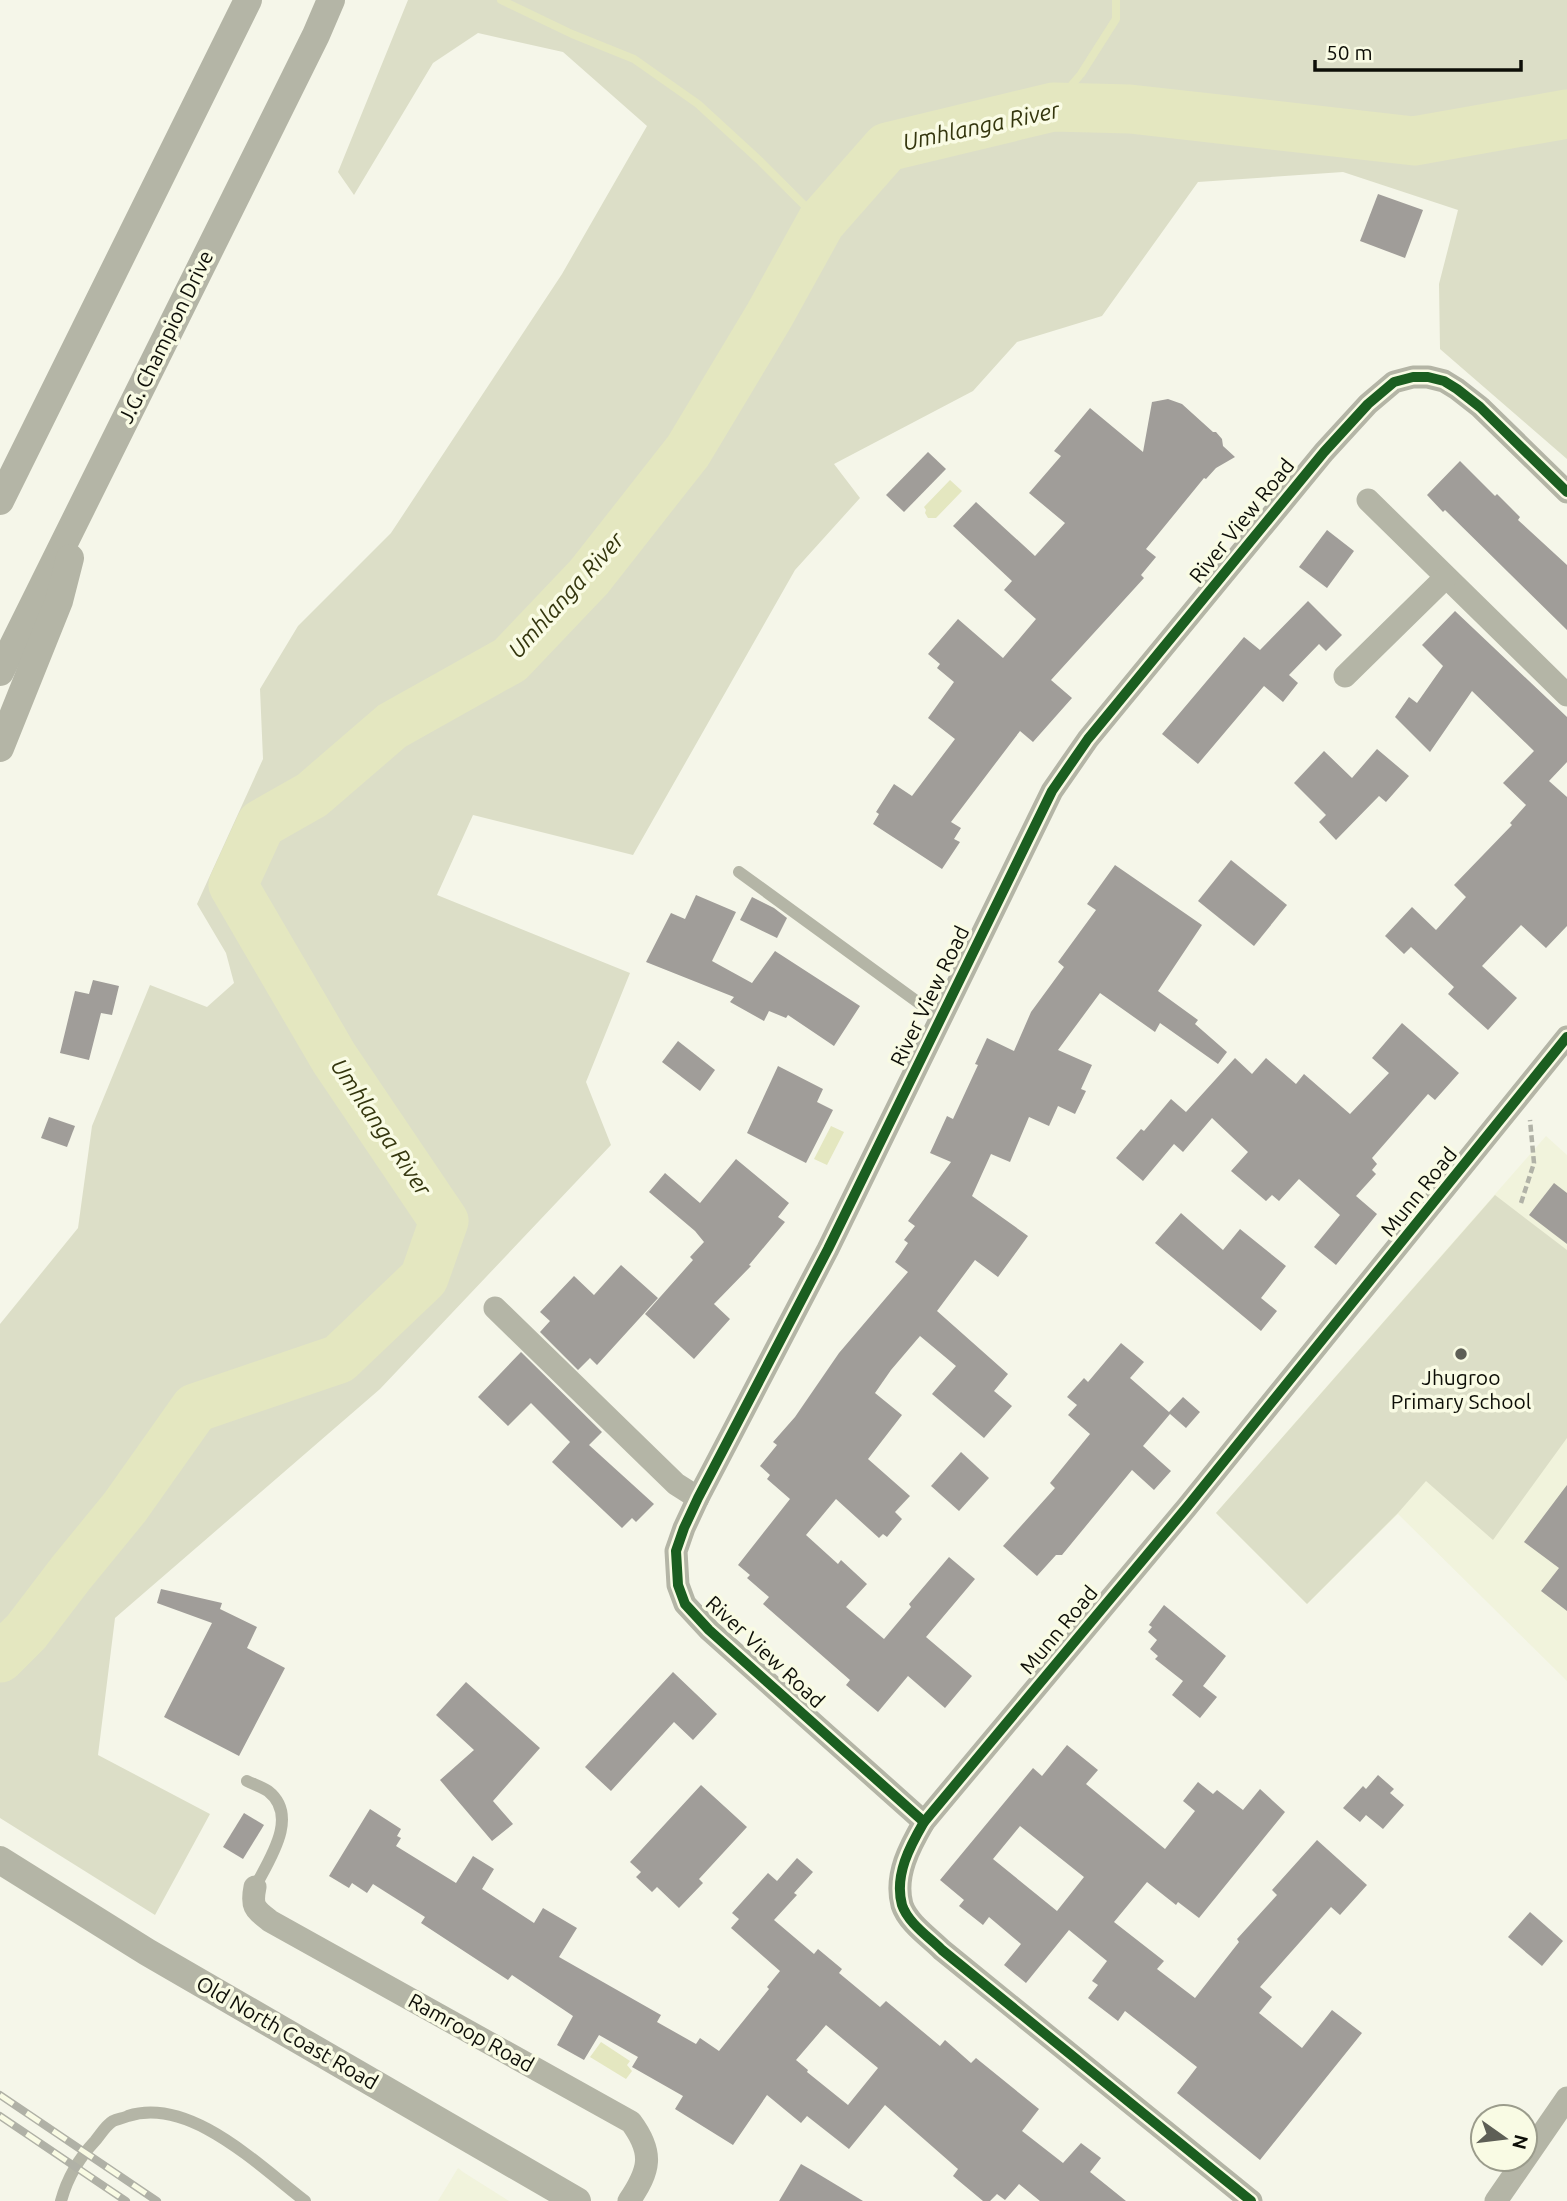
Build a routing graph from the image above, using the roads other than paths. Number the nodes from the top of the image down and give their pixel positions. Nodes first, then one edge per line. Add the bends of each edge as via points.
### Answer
1 (248, 0) edge
2 (331, 0) edge
3 (1567, 492) edge
4 (1368, 500) dead end
5 (0, 501) edge
6 (80, 511) junction
7 (1447, 577) junction
8 (0, 672) edge
9 (1345, 676) dead end
10 (1567, 695) edge
11 (0, 748) edge
12 (740, 872) dead end
13 (941, 1019) junction
14 (1567, 1037) edge
15 (495, 1308) dead end
16 (698, 1498) junction
17 (247, 1781) dead end
18 (923, 1822) junction
19 (0, 1860) edge
20 (256, 1887) joint
21 (1567, 2098) edge
22 (61, 2201) edge
23 (304, 2201) edge
24 (577, 2201) edge
25 (629, 2201) edge
26 (1251, 2201) edge
27 (1496, 2201) edge

1 - 5 street
2 - 6 street, J.G. Champion Drive
3 - 13 street, River View Road via 1457,389 1428,377 1394,382 1324,452 1063,772
4 - 7 street
6 - 8 street, J.G. Champion Drive
6 - 11 street via 59,601
7 - 9 street
7 - 10 street
12 - 13 lane
13 - 16 street, River View Road
14 - 18 street, Munn Road via 1187,1507
15 - 16 street via 676,1483
16 - 18 street, River View Road via 676,1550 678,1585 685,1604
17 - 20 lane via 268,1791 279,1805 283,1823
18 - 26 street, Munn Road via 906,1853 901,1884 903,1906 914,1924
19 - 24 street, Old North Coast Road via 147,1952
20 - 25 street, Ramroop Road via 252,1900 256,1910 270,1921 631,2122 643,2138 647,2164
21 - 27 street
22 - 23 lane via 83,2154 112,2121 158,2112 201,2124

